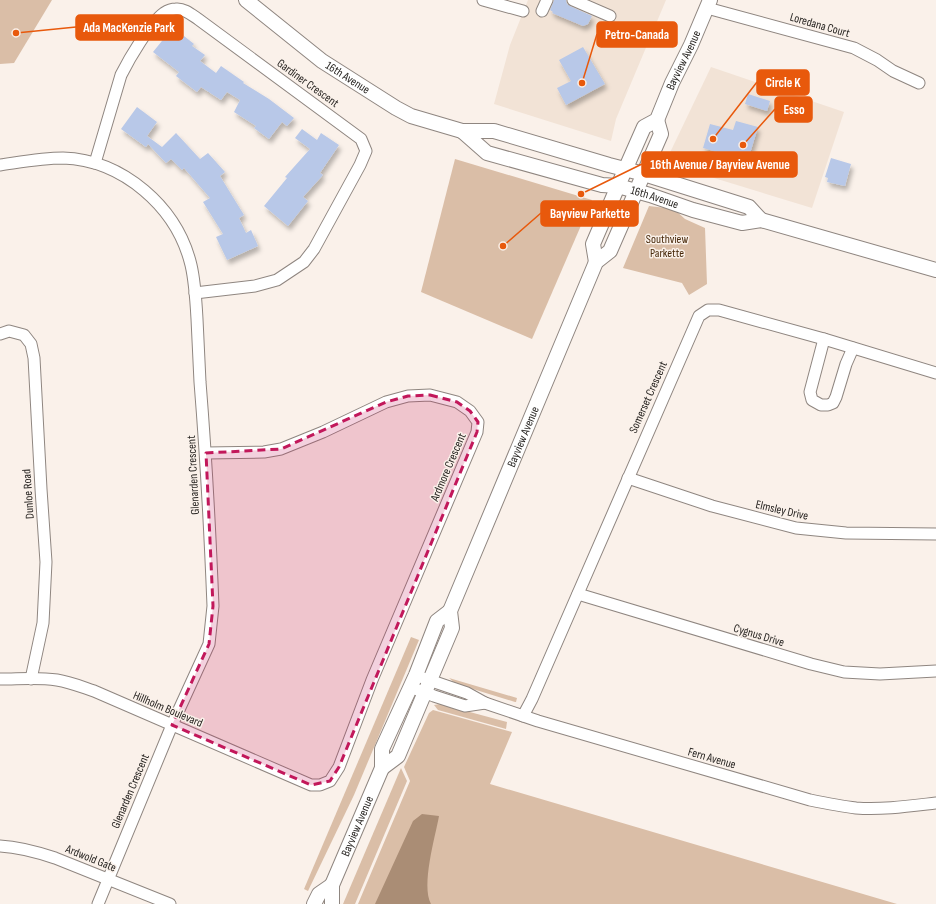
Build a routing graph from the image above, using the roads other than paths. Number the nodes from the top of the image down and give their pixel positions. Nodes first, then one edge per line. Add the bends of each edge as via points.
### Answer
1 (246, 0) edge
2 (482, 0) edge
3 (547, 0) edge
4 (573, 0) edge
5 (709, 4) edge
6 (523, 11) dead end
7 (542, 11) dead end
8 (610, 16) dead end
9 (919, 84) dead end
10 (657, 120) junction
11 (462, 130) junction
12 (95, 163) junction
13 (0, 165) edge
14 (626, 169) junction
15 (644, 174) junction
16 (618, 186) junction
17 (637, 192) junction
18 (761, 220) junction
19 (596, 262) junction
20 (936, 270) edge
21 (195, 293) junction
22 (0, 334) edge
23 (824, 339) junction
24 (853, 348) junction
25 (936, 373) edge
26 (206, 453) junction
27 (628, 478) junction
28 (936, 534) edge
29 (578, 594) junction
30 (450, 612) junction
31 (936, 671) edge
32 (0, 679) edge
33 (31, 679) junction
34 (413, 681) junction
35 (427, 686) junction
36 (523, 716) junction
37 (172, 725) junction
38 (382, 768) junction
39 (320, 785) joint
40 (936, 803) edge
41 (0, 846) edge
42 (108, 879) junction
43 (332, 885) junction
44 (98, 904) edge
45 (170, 904) edge
46 (314, 904) edge
47 (332, 904) edge

1 - 11 main road, 16th Avenue via 322,61 396,108 411,116
2 - 6 street
3 - 7 street
4 - 8 street
5 - 9 street, Loredana Court via 854,48
5 - 10 main road, Bayview Avenue
10 - 14 main road, Bayview Avenue via 644,127
10 - 15 main road, Bayview Avenue via 662,134
11 - 14 main road, 16th Avenue via 494,131
11 - 16 main road, 16th Avenue via 487,153 602,185
12 - 13 street, Glenarden Crescent via 64,158
12 - 21 street, Glenarden Crescent via 135,183 168,214 187,251
12 - 21 street, Gardiner Crescent via 121,74 153,24 165,12 176,8 198,19 361,139 366,151 360,165 314,249 304,262 277,280 255,286
14 - 15 main road, 16th Avenue
14 - 16 main road, Bayview Avenue
15 - 17 main road, Bayview Avenue
15 - 18 main road, 16th Avenue via 749,207
16 - 17 main road, 16th Avenue
16 - 19 main road, Bayview Avenue via 592,244
17 - 18 main road, 16th Avenue via 742,223
17 - 19 main road, Bayview Avenue via 610,251
18 - 20 main road, 16th Avenue
19 - 30 main road, Bayview Avenue
21 - 26 street, Glenarden Crescent
22 - 33 street, Dunloe Road via 9,331 24,336 31,344 34,358 46,562 44,616
23 - 24 street, Somerset Crescent
23 - 24 street via 810,392 812,400 821,405 833,403
23 - 27 street, Somerset Crescent via 719,310 708,310 699,316
24 - 25 street, Somerset Crescent
26 - 37 street, Glenarden Crescent via 212,626 209,644
26 - 39 street, Ardmore Crescent via 264,452 281,449 386,402 408,396 430,395 457,402 478,422 339,767 330,781
27 - 28 street, Elmsley Drive via 712,506 796,528 846,533
27 - 29 street, Somerset Crescent
29 - 31 street, Cygnus Drive via 844,672 880,674
29 - 36 street, Somerset Crescent
30 - 34 main road, Bayview Avenue via 437,621
30 - 35 main road, Bayview Avenue via 452,628
32 - 33 street, Hillholm Boulevard
33 - 37 street, Hillholm Boulevard via 57,680 77,685
34 - 35 street, Fern Avenue
34 - 38 main road, Bayview Avenue via 382,749
35 - 36 street, Fern Avenue via 465,706 485,703
35 - 38 main road, Bayview Avenue via 398,756
36 - 40 street, Fern Avenue via 810,800 857,808
37 - 39 street, Hillholm Boulevard via 311,785
37 - 42 street, Glenarden Crescent
38 - 43 main road, Bayview Avenue
41 - 42 street, Ardwold Gate via 36,852
42 - 44 street, Glenarden Crescent
42 - 45 street, Ardwold Gate
43 - 46 main road, Bayview Avenue via 319,894
43 - 47 main road, Bayview Avenue

